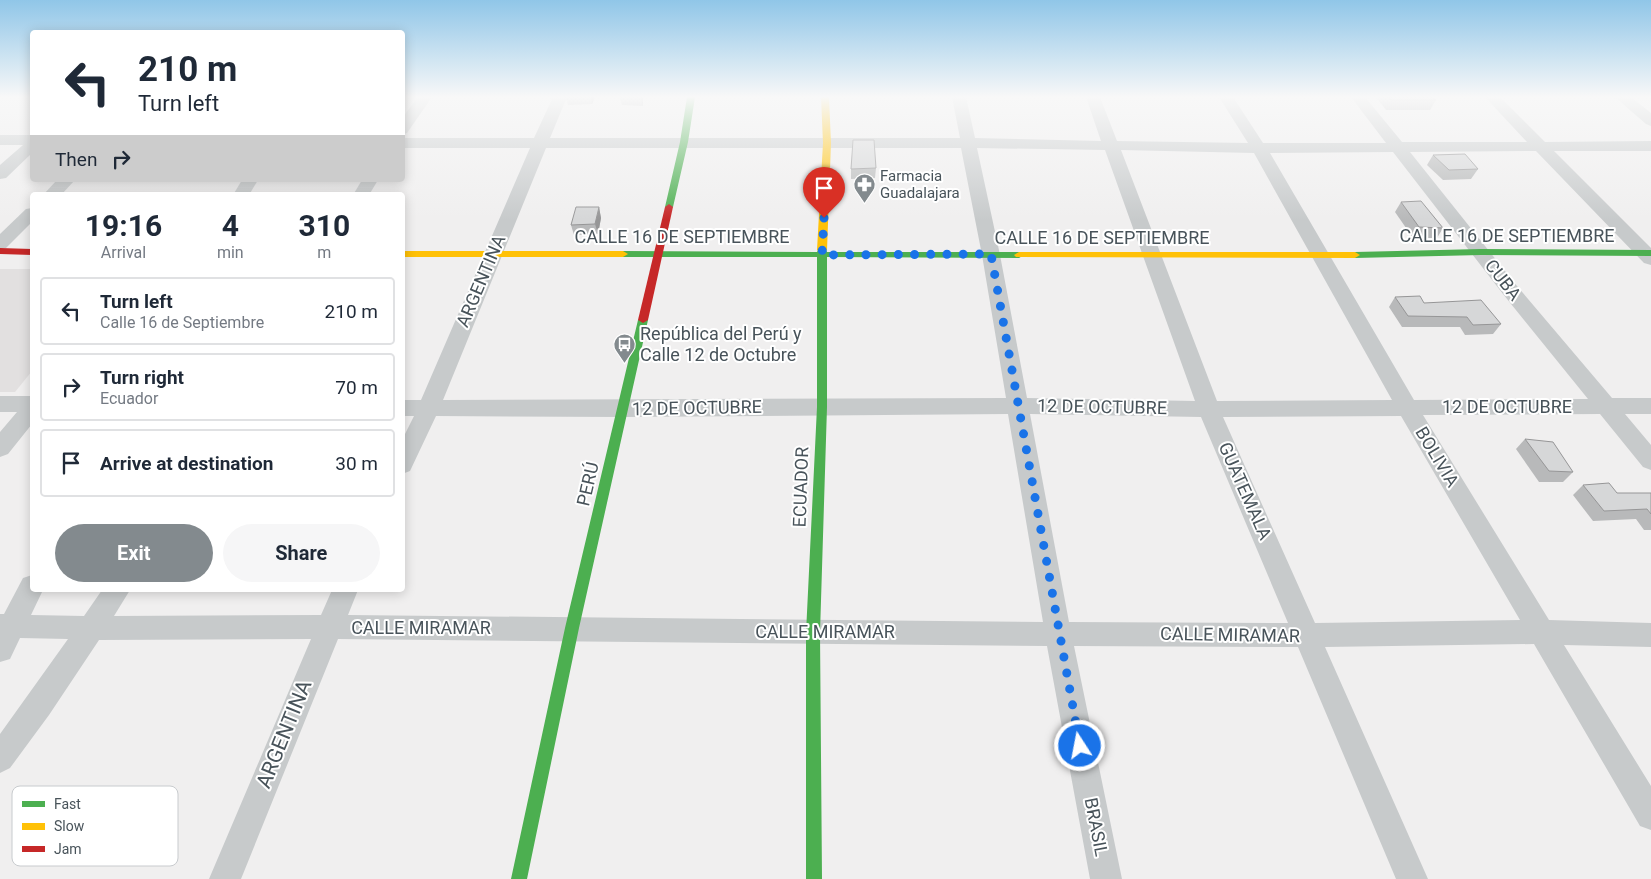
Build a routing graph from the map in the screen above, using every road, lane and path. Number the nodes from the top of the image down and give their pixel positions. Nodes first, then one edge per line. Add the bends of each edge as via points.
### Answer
1 (543, 138) edge
2 (685, 138) edge
3 (826, 138) edge
4 (966, 138) edge
5 (1108, 138) edge
6 (1251, 138) edge
7 (1389, 138) edge
8 (1533, 138) edge
9 (0, 140) edge
10 (30, 140) edge
11 (684, 142) junction
12 (405, 143) edge
13 (541, 143) junction
14 (826, 143) junction
15 (967, 143) junction
16 (1111, 145) junction
17 (1540, 145) junction
18 (1651, 146) edge
19 (30, 147) edge
20 (1396, 147) junction
21 (1257, 148) junction
22 (0, 174) edge
23 (65, 182) edge
24 (54, 192) edge
25 (30, 215) edge
26 (0, 244) edge
27 (0, 251) edge
28 (30, 252) edge
29 (1481, 252) junction
30 (405, 254) edge
31 (492, 254) junction
32 (658, 254) junction
33 (991, 254) junction
34 (822, 255) junction
35 (1150, 255) junction
36 (1649, 255) edge
37 (1320, 256) junction
38 (0, 404) edge
39 (30, 404) edge
40 (1017, 406) junction
41 (1606, 406) junction
42 (1651, 406) edge
43 (822, 407) junction
44 (1407, 407) junction
45 (405, 408) edge
46 (429, 408) junction
47 (623, 409) junction
48 (1210, 409) junction
49 (30, 411) edge
50 (0, 448) edge
51 (405, 459) edge
52 (1651, 461) edge
53 (30, 589) edge
54 (116, 592) edge
55 (344, 592) edge
56 (328, 627) junction
57 (92, 628) junction
58 (572, 628) junction
59 (1541, 632) junction
60 (813, 633) junction
61 (1058, 633) junction
62 (4, 634) edge
63 (1308, 635) junction
64 (1651, 635) edge
65 (0, 758) edge
66 (1651, 815) edge
67 (225, 879) edge
68 (519, 879) edge
69 (814, 879) edge
70 (1106, 879) edge
71 (1412, 879) edge

1 - 13 street, ARGENTINA
2 - 11 street, PERÚ
3 - 14 street, ECUADOR
4 - 15 street, BRASIL
5 - 16 street, GUATEMALA
6 - 21 street, BOLIVIA
7 - 20 street, CUBA
8 - 17 street
9 - 10 street
11 - 13 street
11 - 14 street
11 - 32 street, PERÚ
12 - 13 street
13 - 31 street, ARGENTINA
14 - 15 street
14 - 34 street, ECUADOR
15 - 16 street
15 - 33 street, BRASIL
16 - 21 street
16 - 35 street, GUATEMALA
17 - 18 street
17 - 20 street
17 - 36 street
19 - 22 street
20 - 21 street
20 - 29 street, CUBA
21 - 37 street, BOLIVIA via 1266,158
23 - 24 street
25 - 26 street
27 - 28 street
29 - 36 street, CALLE 16 DE SEPTIEMBRE
29 - 37 street, CALLE 16 DE SEPTIEMBRE
29 - 41 street, CUBA
30 - 31 street, CALLE 16 DE SEPTIEMBRE
31 - 32 street, CALLE 16 DE SEPTIEMBRE
31 - 46 street, ARGENTINA
32 - 34 street, CALLE 16 DE SEPTIEMBRE
32 - 47 street, PERÚ
33 - 34 street, CALLE 16 DE SEPTIEMBRE
33 - 35 street, CALLE 16 DE SEPTIEMBRE
33 - 40 street, BRASIL
34 - 43 street, ECUADOR
35 - 37 street, CALLE 16 DE SEPTIEMBRE
35 - 48 street, GUATEMALA
37 - 44 street, BOLIVIA
38 - 39 street
40 - 43 street, 12 DE OCTUBRE
40 - 48 street, 12 DE OCTUBRE
40 - 61 street, BRASIL
41 - 42 street, 12 DE OCTUBRE
41 - 44 street, 12 DE OCTUBRE
41 - 52 street, CUBA
43 - 47 street, 12 DE OCTUBRE
43 - 60 street, ECUADOR
44 - 48 street, 12 DE OCTUBRE
44 - 59 street, BOLIVIA
45 - 46 street, 12 DE OCTUBRE
46 - 47 street, 12 DE OCTUBRE
46 - 51 street, ARGENTINA
47 - 58 street, PERÚ
48 - 63 street, GUATEMALA
49 - 50 street
53 - 62 street
54 - 57 street
55 - 56 street, ARGENTINA
56 - 57 street, CALLE MIRAMAR
56 - 58 street, CALLE MIRAMAR
56 - 67 street, ARGENTINA
57 - 62 street, CALLE MIRAMAR
57 - 65 street
58 - 60 street, CALLE MIRAMAR
58 - 68 street, PERÚ
59 - 63 street, CALLE MIRAMAR
59 - 64 street, CALLE MIRAMAR
59 - 66 street, BOLIVIA
60 - 61 street, CALLE MIRAMAR
60 - 69 street, ECUADOR
61 - 63 street, CALLE MIRAMAR
61 - 70 street, BRASIL
63 - 71 street, GUATEMALA

